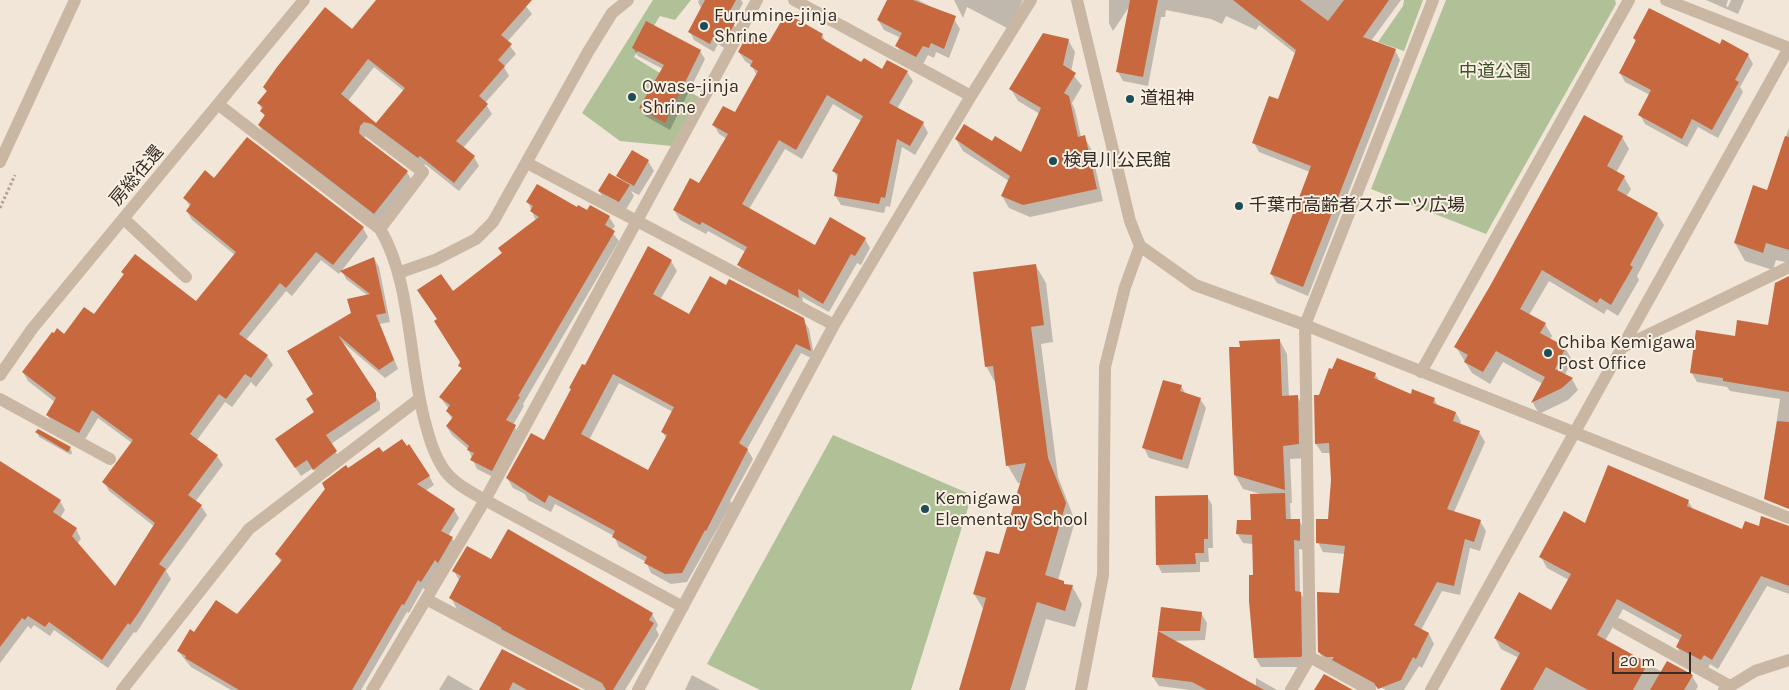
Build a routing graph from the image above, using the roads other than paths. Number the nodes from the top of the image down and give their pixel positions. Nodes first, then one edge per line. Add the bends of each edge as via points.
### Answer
1 (75, 0) edge
2 (304, 0) edge
3 (628, 0) edge
4 (757, 0) edge
5 (794, 0) edge
6 (1031, 0) edge
7 (1077, 0) edge
8 (1433, 0) edge
9 (1629, 0) edge
10 (1666, 0) edge
11 (1789, 48) edge
12 (971, 96) junction
13 (220, 105) junction
14 (367, 130) dead end
15 (0, 162) edge
16 (527, 163) junction
17 (124, 219) junction
18 (636, 222) junction
19 (380, 229) junction
20 (1140, 246) junction
21 (1789, 267) edge
22 (398, 273) junction
23 (186, 277) dead end
24 (834, 325) junction
25 (1305, 325) junction
26 (1625, 346) junction
27 (1420, 372) junction
28 (0, 375) edge
29 (0, 399) edge
30 (419, 399) junction
31 (1573, 432) junction
32 (110, 459) dead end
33 (485, 500) junction
34 (1789, 518) edge
35 (426, 599) junction
36 (683, 608) junction
37 (1618, 624) dead end
38 (1310, 657) junction
39 (1789, 660) edge
40 (1727, 688) edge
41 (122, 690) edge
42 (372, 690) edge
43 (598, 690) edge
44 (638, 690) edge
45 (1081, 690) edge
46 (1291, 690) edge
47 (1370, 690) edge
48 (1431, 690) edge

1 - 15 street
2 - 13 street, 房総往還
3 - 16 street via 612,13
4 - 18 street
5 - 12 street
6 - 12 street
7 - 20 street via 1130,221
8 - 25 street
9 - 27 street
10 - 11 street
11 - 26 street
12 - 24 street
13 - 17 street, 房総往還
13 - 19 street
14 - 19 street via 423,172
16 - 18 street
16 - 22 street via 493,222 476,239 435,260
17 - 23 street
17 - 28 street, 房総往還 via 32,330
18 - 24 street
18 - 33 street
19 - 22 street
20 - 25 street via 1195,285
20 - 45 street via 1125,287 1105,367 1103,575
21 - 26 street
22 - 30 street
24 - 36 street
25 - 27 street
25 - 38 street
26 - 31 street
27 - 31 street
29 - 32 street
30 - 33 street via 430,442 445,471 459,485
30 - 41 street via 249,529
31 - 34 street
31 - 48 street
33 - 35 street
33 - 36 street
35 - 42 street
35 - 43 street
36 - 44 street
37 - 40 street
38 - 46 street
38 - 47 street
39 - 40 street via 1756,671

